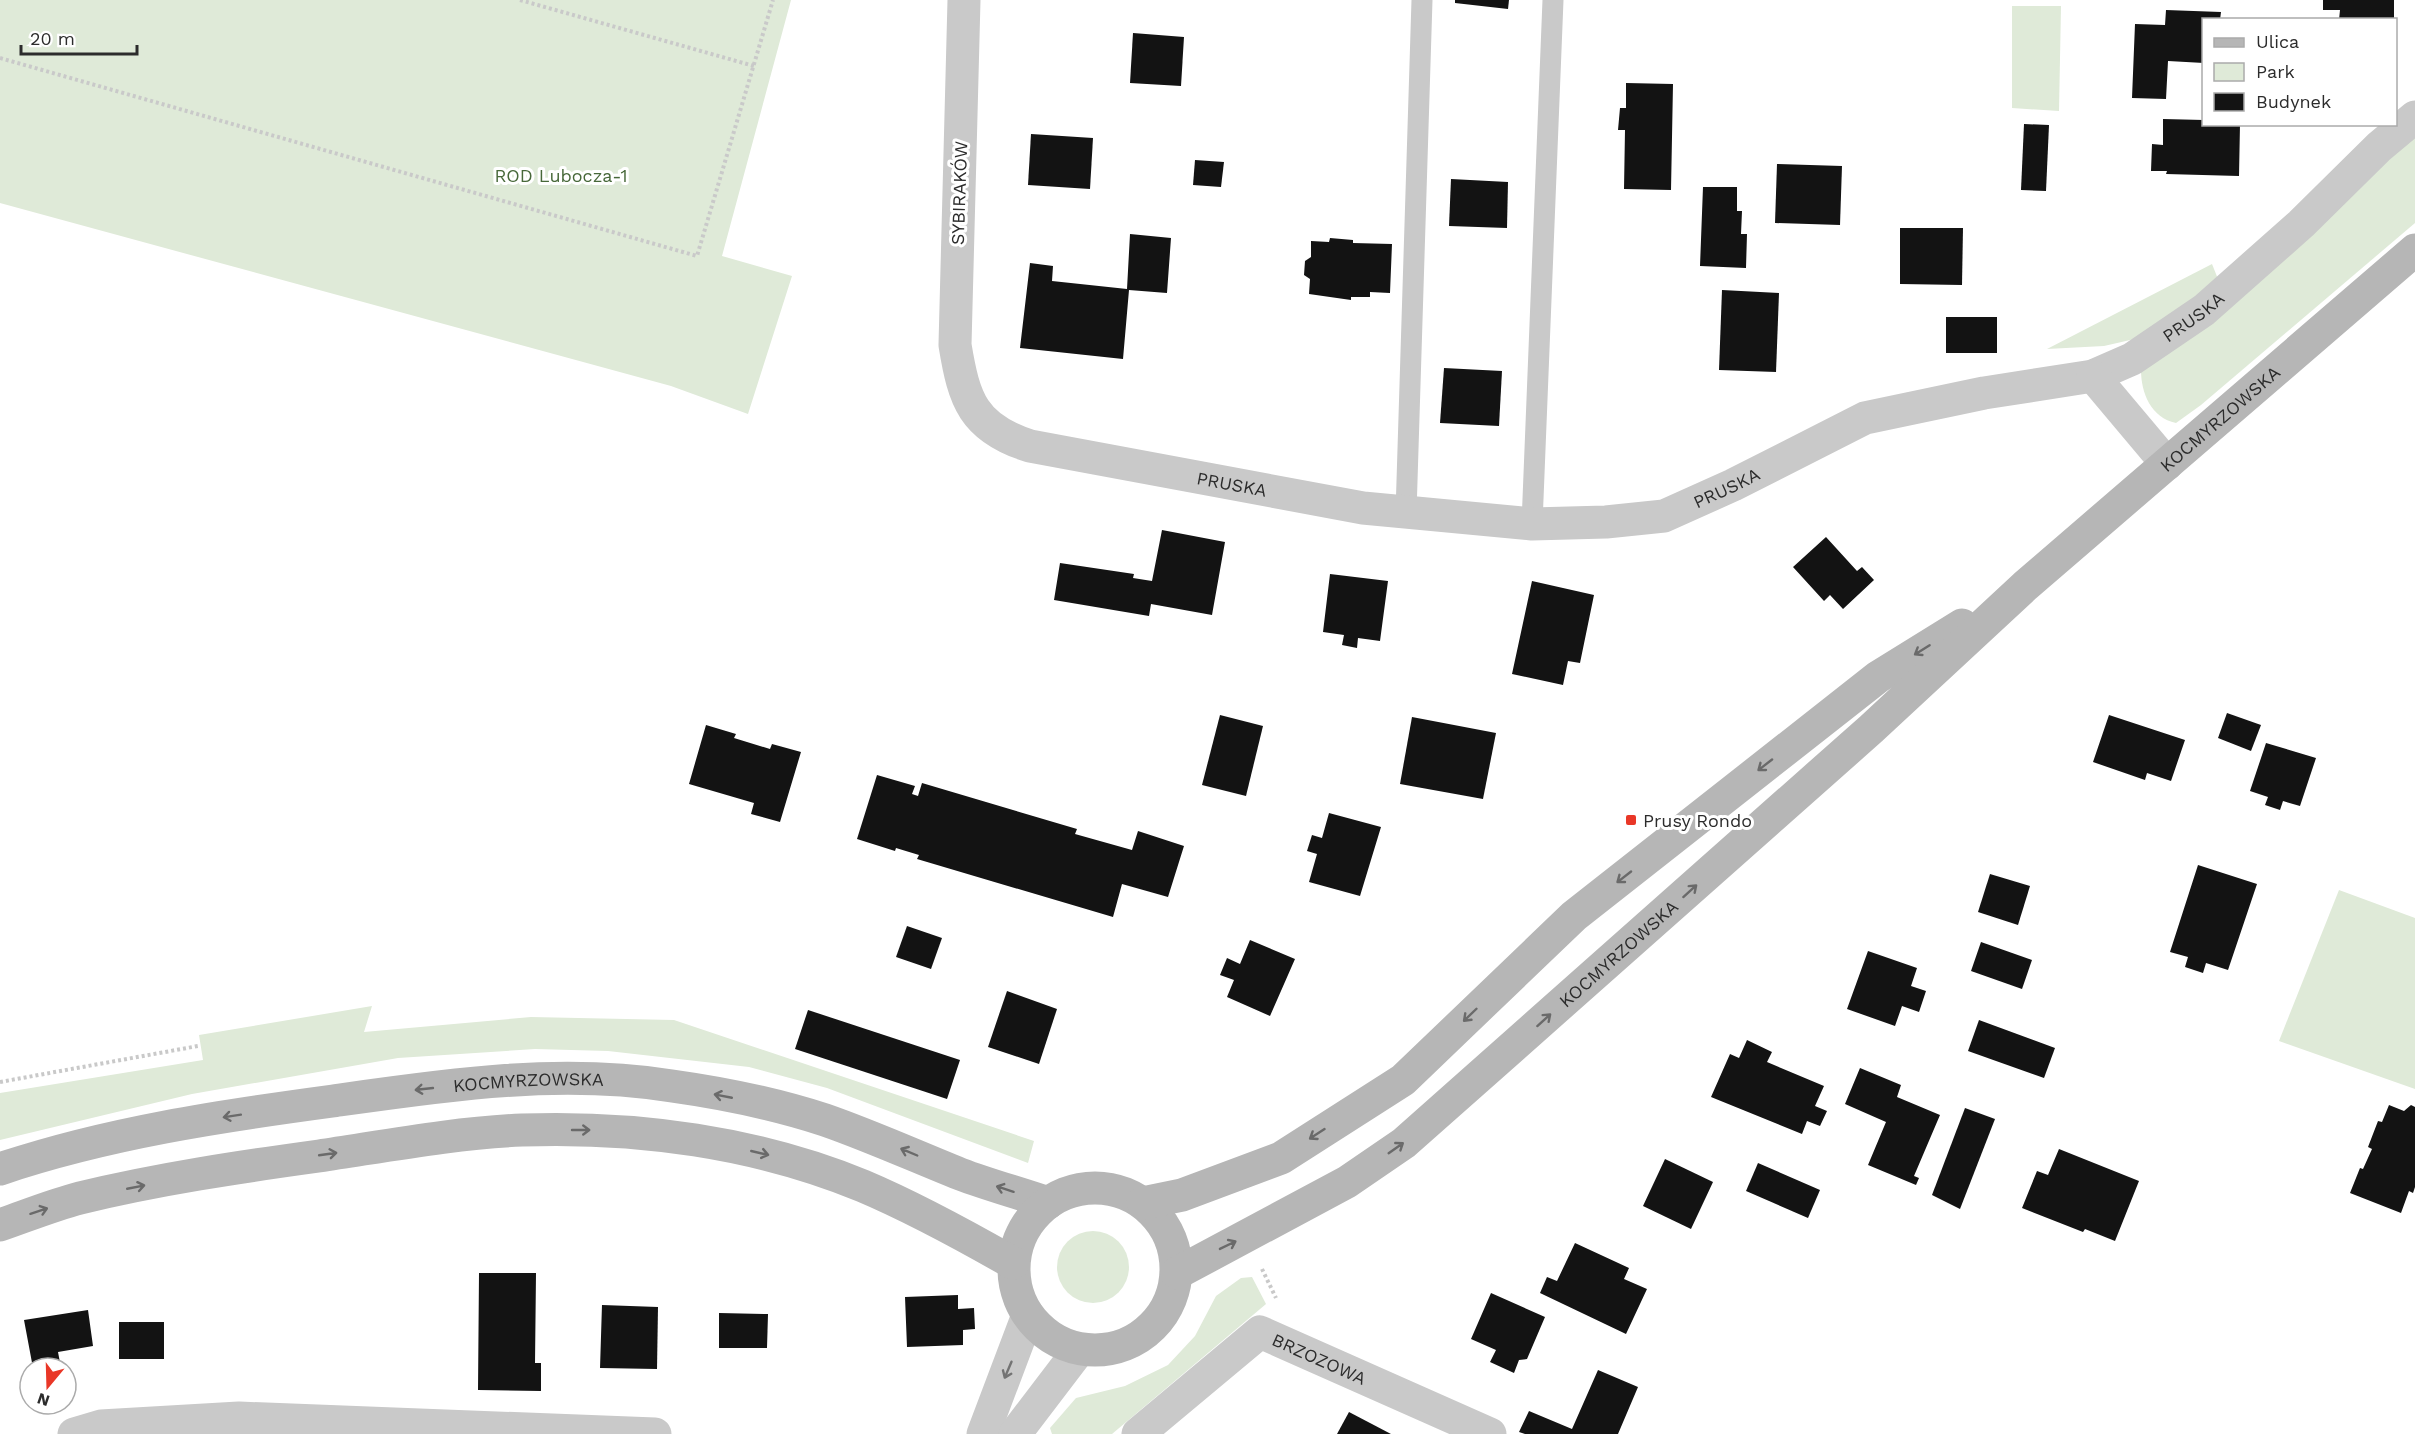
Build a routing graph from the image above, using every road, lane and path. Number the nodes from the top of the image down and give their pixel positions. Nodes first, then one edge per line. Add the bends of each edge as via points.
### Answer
1 (520, 0) edge
2 (773, 0) edge
3 (964, 0) edge
4 (1422, 0) edge
5 (1553, 0) edge
6 (0, 58) edge
7 (754, 66) junction
8 (2415, 117) edge
9 (2415, 250) edge
10 (2093, 376) junction
11 (962, 386) joint
12 (2167, 464) junction
13 (1406, 513) junction
14 (1532, 524) junction
15 (2025, 586) junction
16 (198, 1046) dead end
17 (0, 1082) edge
18 (0, 1169) edge
19 (1048, 1203) junction
20 (1143, 1203) junction
21 (0, 1224) edge
22 (1013, 1263) junction
23 (1261, 1266) dead end
24 (1177, 1273) junction
25 (1281, 1309) dead end
26 (1028, 1315) junction
27 (1079, 1350) junction
28 (74, 1434) edge
29 (655, 1434) edge
30 (983, 1434) edge
31 (1015, 1434) edge
32 (1138, 1434) edge
33 (1490, 1434) edge

1 - 7 path
2 - 7 path
3 - 11 street, SYBIRAKÓW via 955,345
4 - 13 lane
5 - 14 lane
6 - 7 path via 697,256
8 - 10 street, PRUSKA via 2204,310 2132,359
9 - 12 main road, KOCMYRZOWSKA
10 - 12 street
10 - 14 street, PRUSKA via 1984,393 1865,418 1664,516
11 - 13 street, PRUSKA via 987,426 1030,446
12 - 15 main road, KOCMYRZOWSKA
13 - 14 street, PRUSKA
15 -> 20 main road, KOCMYRZOWSKA via 1878,677 1702,814 1574,916 1402,1080 1281,1158 1182,1195
24 -> 15 main road, KOCMYRZOWSKA via 1347,1182 1404,1143 1871,729
16 - 17 path
19 -> 18 main road, KOCMYRZOWSKA via 963,1175 823,1119 670,1085 600,1080 526,1078 299,1106 47,1153
19 - 20 main road via 1070,1192 1095,1188 1121,1192
19 - 22 main road via 1023,1230
20 - 24 main road via 1161,1222 1173,1245
21 -> 22 main road via 79,1198 226,1169 522,1130 617,1130 703,1140 789,1160 862,1186 940,1221
22 - 26 main road via 1017,1292
23 - 25 path
24 - 27 main road via 1172,1295 1160,1318 1141,1336 1118,1347
26 - 27 main road via 1045,1333
26 -> 30 street
27 - 31 street
28 - 29 street via 101,1426 239,1418
32 - 33 street, BRZOZOWA via 1260,1332

